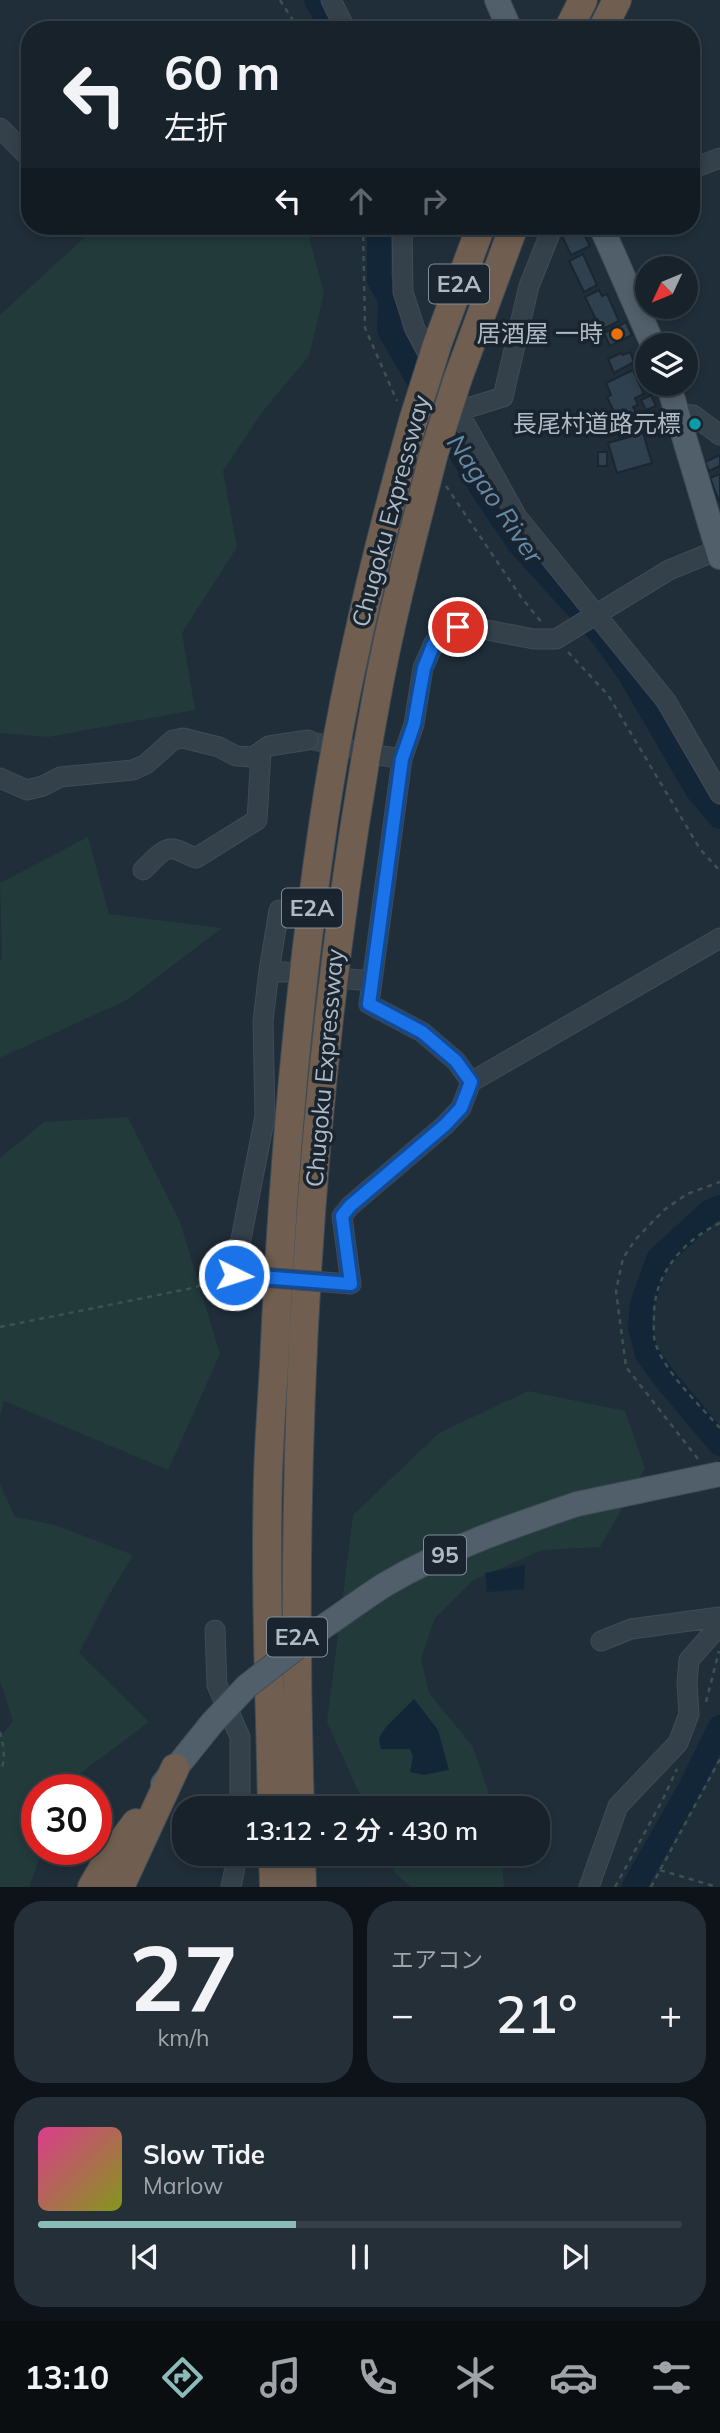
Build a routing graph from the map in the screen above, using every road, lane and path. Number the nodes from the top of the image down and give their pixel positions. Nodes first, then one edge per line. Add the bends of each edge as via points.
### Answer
1 (280, 0) edge
2 (331, 0) edge
3 (496, 0) edge
4 (583, 0) edge
5 (617, 0) edge
6 (293, 21) edge
7 (342, 21) edge
8 (506, 21) edge
9 (572, 21) edge
10 (606, 21) edge
11 (0, 128) edge
12 (21, 149) edge
13 (720, 158) edge
14 (700, 166) edge
15 (363, 235) edge
16 (402, 235) edge
17 (478, 235) edge
18 (511, 235) edge
19 (549, 235) edge
20 (605, 235) edge
21 (648, 333) edge
22 (673, 396) edge
23 (405, 411) junction
24 (457, 411) junction
25 (679, 414) junction
26 (720, 435) edge
27 (446, 486) dead end
28 (719, 554) edge
29 (598, 616) junction
30 (556, 639) junction
31 (308, 740) tunnel mouth
32 (261, 752) junction
33 (0, 778) edge
34 (720, 793) edge
35 (143, 870) dead end
36 (720, 870) edge
37 (279, 910) dead end
38 (720, 939) edge
39 (349, 979) dead end
40 (372, 981) junction
41 (471, 1082) junction
42 (720, 1182) edge
43 (720, 1223) edge
44 (234, 1275) junction
45 (0, 1327) edge
46 (720, 1429) edge
47 (711, 1470) edge
48 (720, 1617) edge
49 (720, 1625) edge
50 (215, 1630) dead end
51 (601, 1641) dead end
52 (0, 1732) edge
53 (720, 1759) edge
54 (175, 1768) junction
55 (0, 1771) edge
56 (240, 1796) edge
57 (272, 1796) edge
58 (300, 1796) edge
59 (137, 1823) junction
60 (235, 1866) edge
61 (273, 1866) edge
62 (301, 1866) edge
63 (660, 1870) junction
64 (92, 1887) edge
65 (102, 1887) edge
66 (120, 1887) edge
67 (231, 1887) edge
68 (274, 1887) edge
69 (302, 1887) edge
70 (589, 1887) edge
71 (651, 1887) edge
72 (718, 1887) edge

1 - 6 path
2 - 7 street
3 - 8 main road
4 - 9 highway
5 - 10 highway
11 - 12 street
13 - 14 street
15 - 23 path via 365,328
16 - 24 street via 403,292 415,329
17 - 23 highway, Chugoku Expressway / E2A, bridge via 438,342
18 - 58 highway, Chugoku Expressway / E2A, bridge via 434,453 398,592 354,823 335,955 301,1391 296,1682
19 - 24 street via 529,286 503,397
20 - 21 main road
22 - 25 main road
23 - 57 highway, Chugoku Expressway / E2A via 324,817 288,1130 268,1476
24 - 29 street via 517,517
25 - 26 street via 693,415
25 - 28 main road
27 - 30 path via 521,597
28 - 29 street via 670,570
29 - 30 street
29 - 34 street via 666,701
30 - 36 path via 608,695 700,849
30 - 40 street via 458,627 434,643 424,668 414,724 393,758
31 - 32 street via 269,746
32 - 33 street via 253,758 236,757 219,747 183,738 173,740 134,770 60,777 27,790
32 - 35 street via 257,820 196,858 168,849
37 - 44 street via 278,971 263,1021 265,1116
38 - 41 street
39 - 40 street
40 - 41 street via 369,1004 422,1032 456,1061
41 - 44 street, bridge via 461,1108 445,1125 342,1216 351,1284
42 - 47 path via 687,1194 635,1240 623,1258 616,1291 626,1367
43 - 46 path via 701,1232 673,1258 653,1309 654,1341 672,1374
44 - 45 path via 188,1289
47 - 54 main road, 95, bridge via 577,1504 513,1526 387,1584 247,1686
48 - 51 street via 631,1629
49 - 70 street via 689,1660 689,1714 678,1743 618,1806
50 - 56 street via 217,1685 240,1737
52 - 55 path via 4,1749
53 - 63 path
54 - 59 main road, 95
54 - 66 highway
59 - 64 highway
59 - 65 main road, 95
60 - 67 street
61 - 68 highway
62 - 69 highway
63 - 71 path
63 - 72 path

